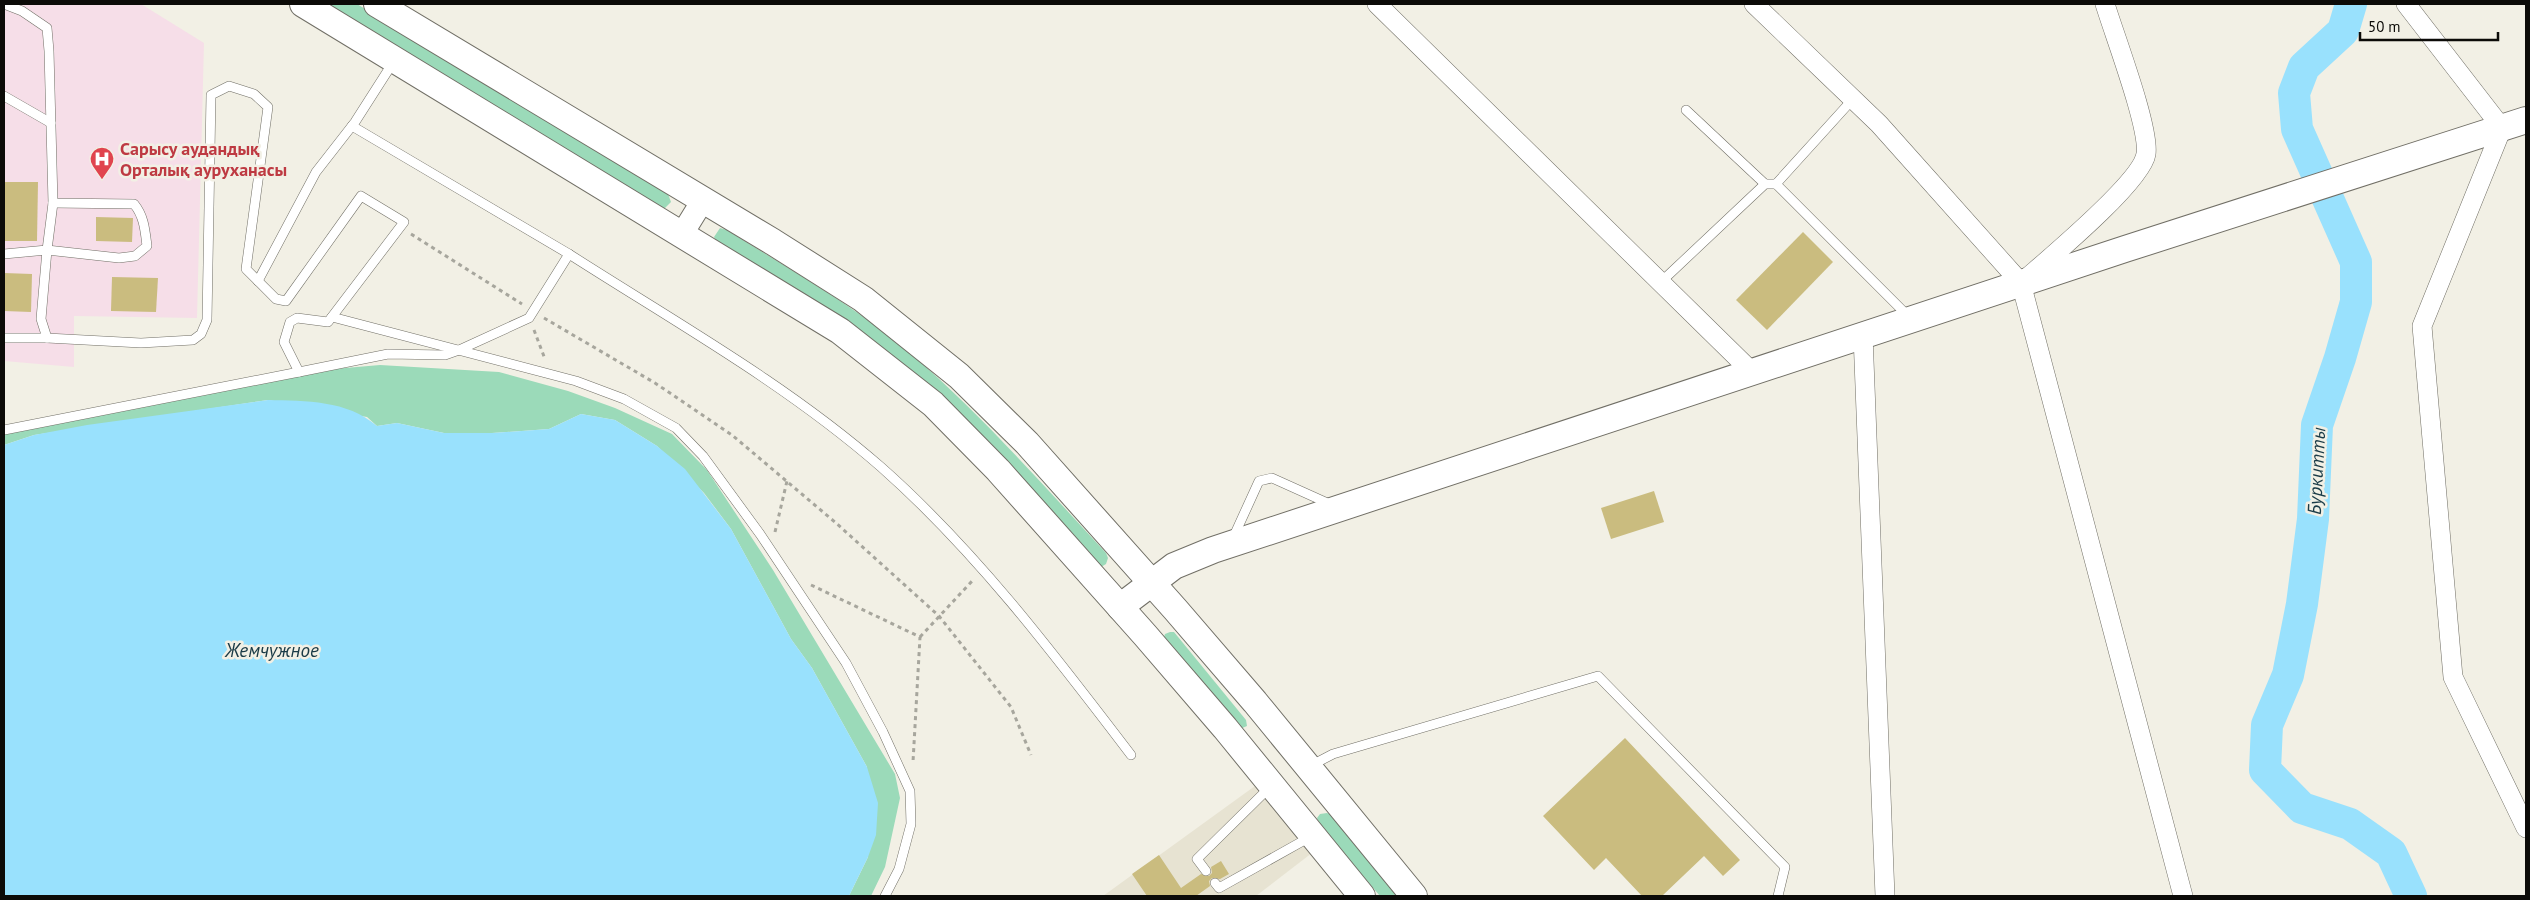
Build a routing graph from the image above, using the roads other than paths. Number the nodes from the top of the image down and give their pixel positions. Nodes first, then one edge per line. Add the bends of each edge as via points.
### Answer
1 (4, 4) edge
2 (302, 4) edge
3 (378, 4) edge
4 (1377, 4) edge
5 (1754, 4) edge
6 (2104, 4) edge
7 (2406, 4) edge
8 (395, 60) junction
9 (4, 96) edge
10 (1853, 99) junction
11 (1686, 110) dead end
12 (51, 123) junction
13 (2514, 124) edge
14 (352, 126) junction
15 (1764, 184) junction
16 (1776, 184) junction
17 (703, 200) junction
18 (53, 203) junction
19 (682, 234) junction
20 (48, 250) junction
21 (4, 254) edge
22 (569, 254) junction
23 (1662, 281) junction
24 (258, 282) junction
25 (2021, 283) junction
26 (332, 317) junction
27 (1911, 319) junction
28 (1863, 335) junction
29 (4, 338) edge
30 (48, 338) junction
31 (459, 350) junction
32 (299, 372) junction
33 (1752, 372) junction
34 (4, 430) edge
35 (1339, 508) junction
36 (1230, 544) junction
37 (1150, 582) junction
38 (1120, 607) junction
39 (1131, 755) dead end
40 (1308, 767) junction
41 (1274, 788) junction
42 (2526, 828) edge
43 (1313, 836) junction
44 (1206, 871) dead end
45 (1214, 883) dead end
46 (885, 896) edge
47 (1362, 896) edge
48 (1414, 896) edge
49 (1778, 896) edge
50 (1885, 896) edge
51 (2183, 896) edge

1 - 12 lane via 22,11 47,28
2 - 8 main road
3 - 17 main road
4 - 23 street
5 - 10 street
6 - 25 street via 2143,126 2146,155 2131,180 2069,242
7 - 13 street
8 - 14 lane
8 - 19 main road
9 - 12 lane
10 - 16 lane
10 - 25 street
11 - 15 lane
12 - 18 lane
13 - 25 main road
13 - 42 street via 2422,326 2453,677
14 - 22 lane
14 - 24 lane via 316,172
15 - 16 lane
15 - 23 lane
16 - 27 lane
17 - 19 street
17 - 37 main road via 862,299 960,376 1027,443
18 - 20 lane
18 - 20 lane via 134,204 144,224 147,246 135,256 119,258
19 - 38 main road via 840,331 933,404 998,470
20 - 21 lane
20 - 30 lane via 41,319
22 - 31 lane via 531,314
22 - 39 lane via 791,395 881,468 983,569
23 - 33 street
24 - 26 lane via 276,299 286,301 361,196 404,222
24 - 30 lane via 246,269 268,107 254,94 229,86 211,95 207,320 201,334 192,340 141,343
25 - 27 main road
25 - 51 street
26 - 31 lane
26 - 32 lane via 328,322 298,318 290,322 284,342
27 - 28 main road
28 - 33 main road
28 - 50 street
29 - 30 lane
31 - 32 lane via 445,355 388,354
31 - 46 lane via 552,375 624,399 676,428 703,456 770,549 850,672 910,791 911,824 899,869
32 - 34 lane
33 - 35 main road
35 - 36 main road
35 - 36 lane via 1272,478 1259,482
36 - 37 main road via 1174,566
37 - 38 main road
37 - 40 main road
38 - 41 main road
40 - 41 main road
40 - 48 main road
40 - 49 lane via 1333,754 1598,676 1785,868
41 - 43 main road
41 - 44 lane via 1197,859
43 - 45 lane via 1218,888
43 - 47 main road

